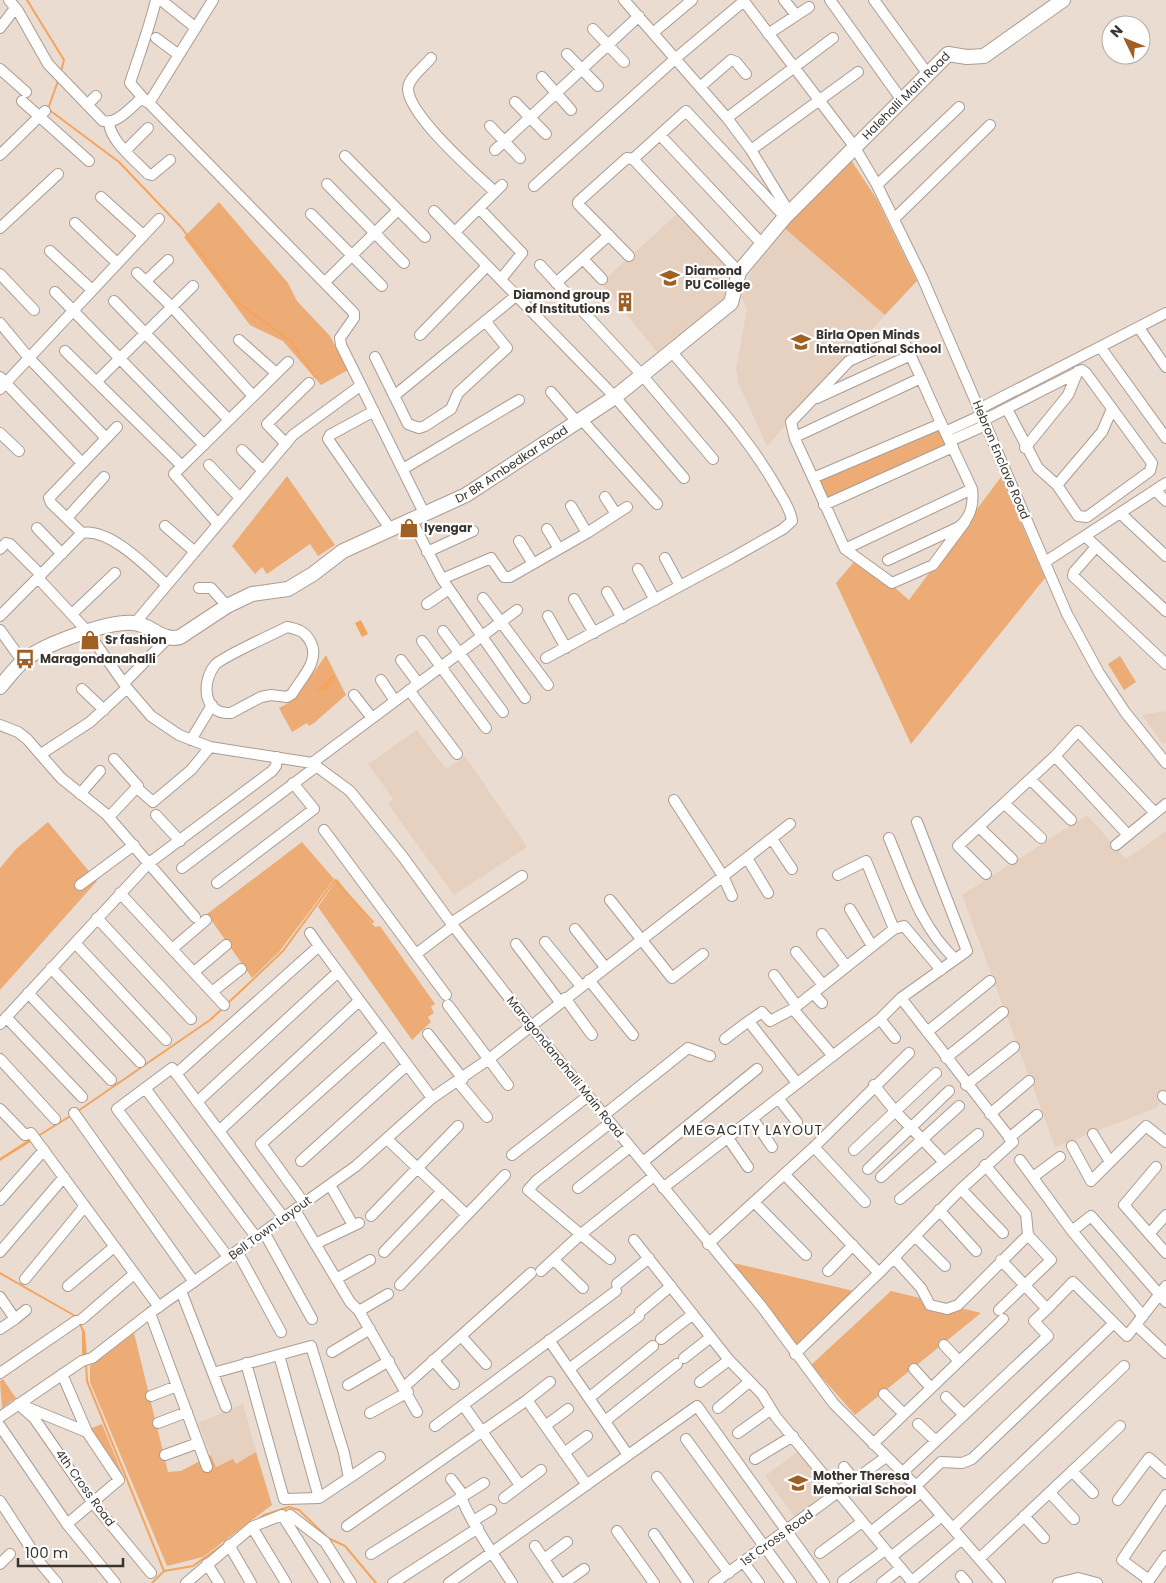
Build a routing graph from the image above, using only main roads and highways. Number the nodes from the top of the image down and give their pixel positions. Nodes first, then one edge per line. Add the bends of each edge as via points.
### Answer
1 (1063, 0) edge
2 (854, 146) joint
3 (0, 687) edge

1 - 2 main road, Halehalli Main Road via 984,56 948,54
2 - 3 main road, Dr BR Ambedkar Road via 787,214 740,272 732,303 615,397 466,495 343,551 288,588 252,594 227,606 180,636 167,639 134,623 87,631 34,654

